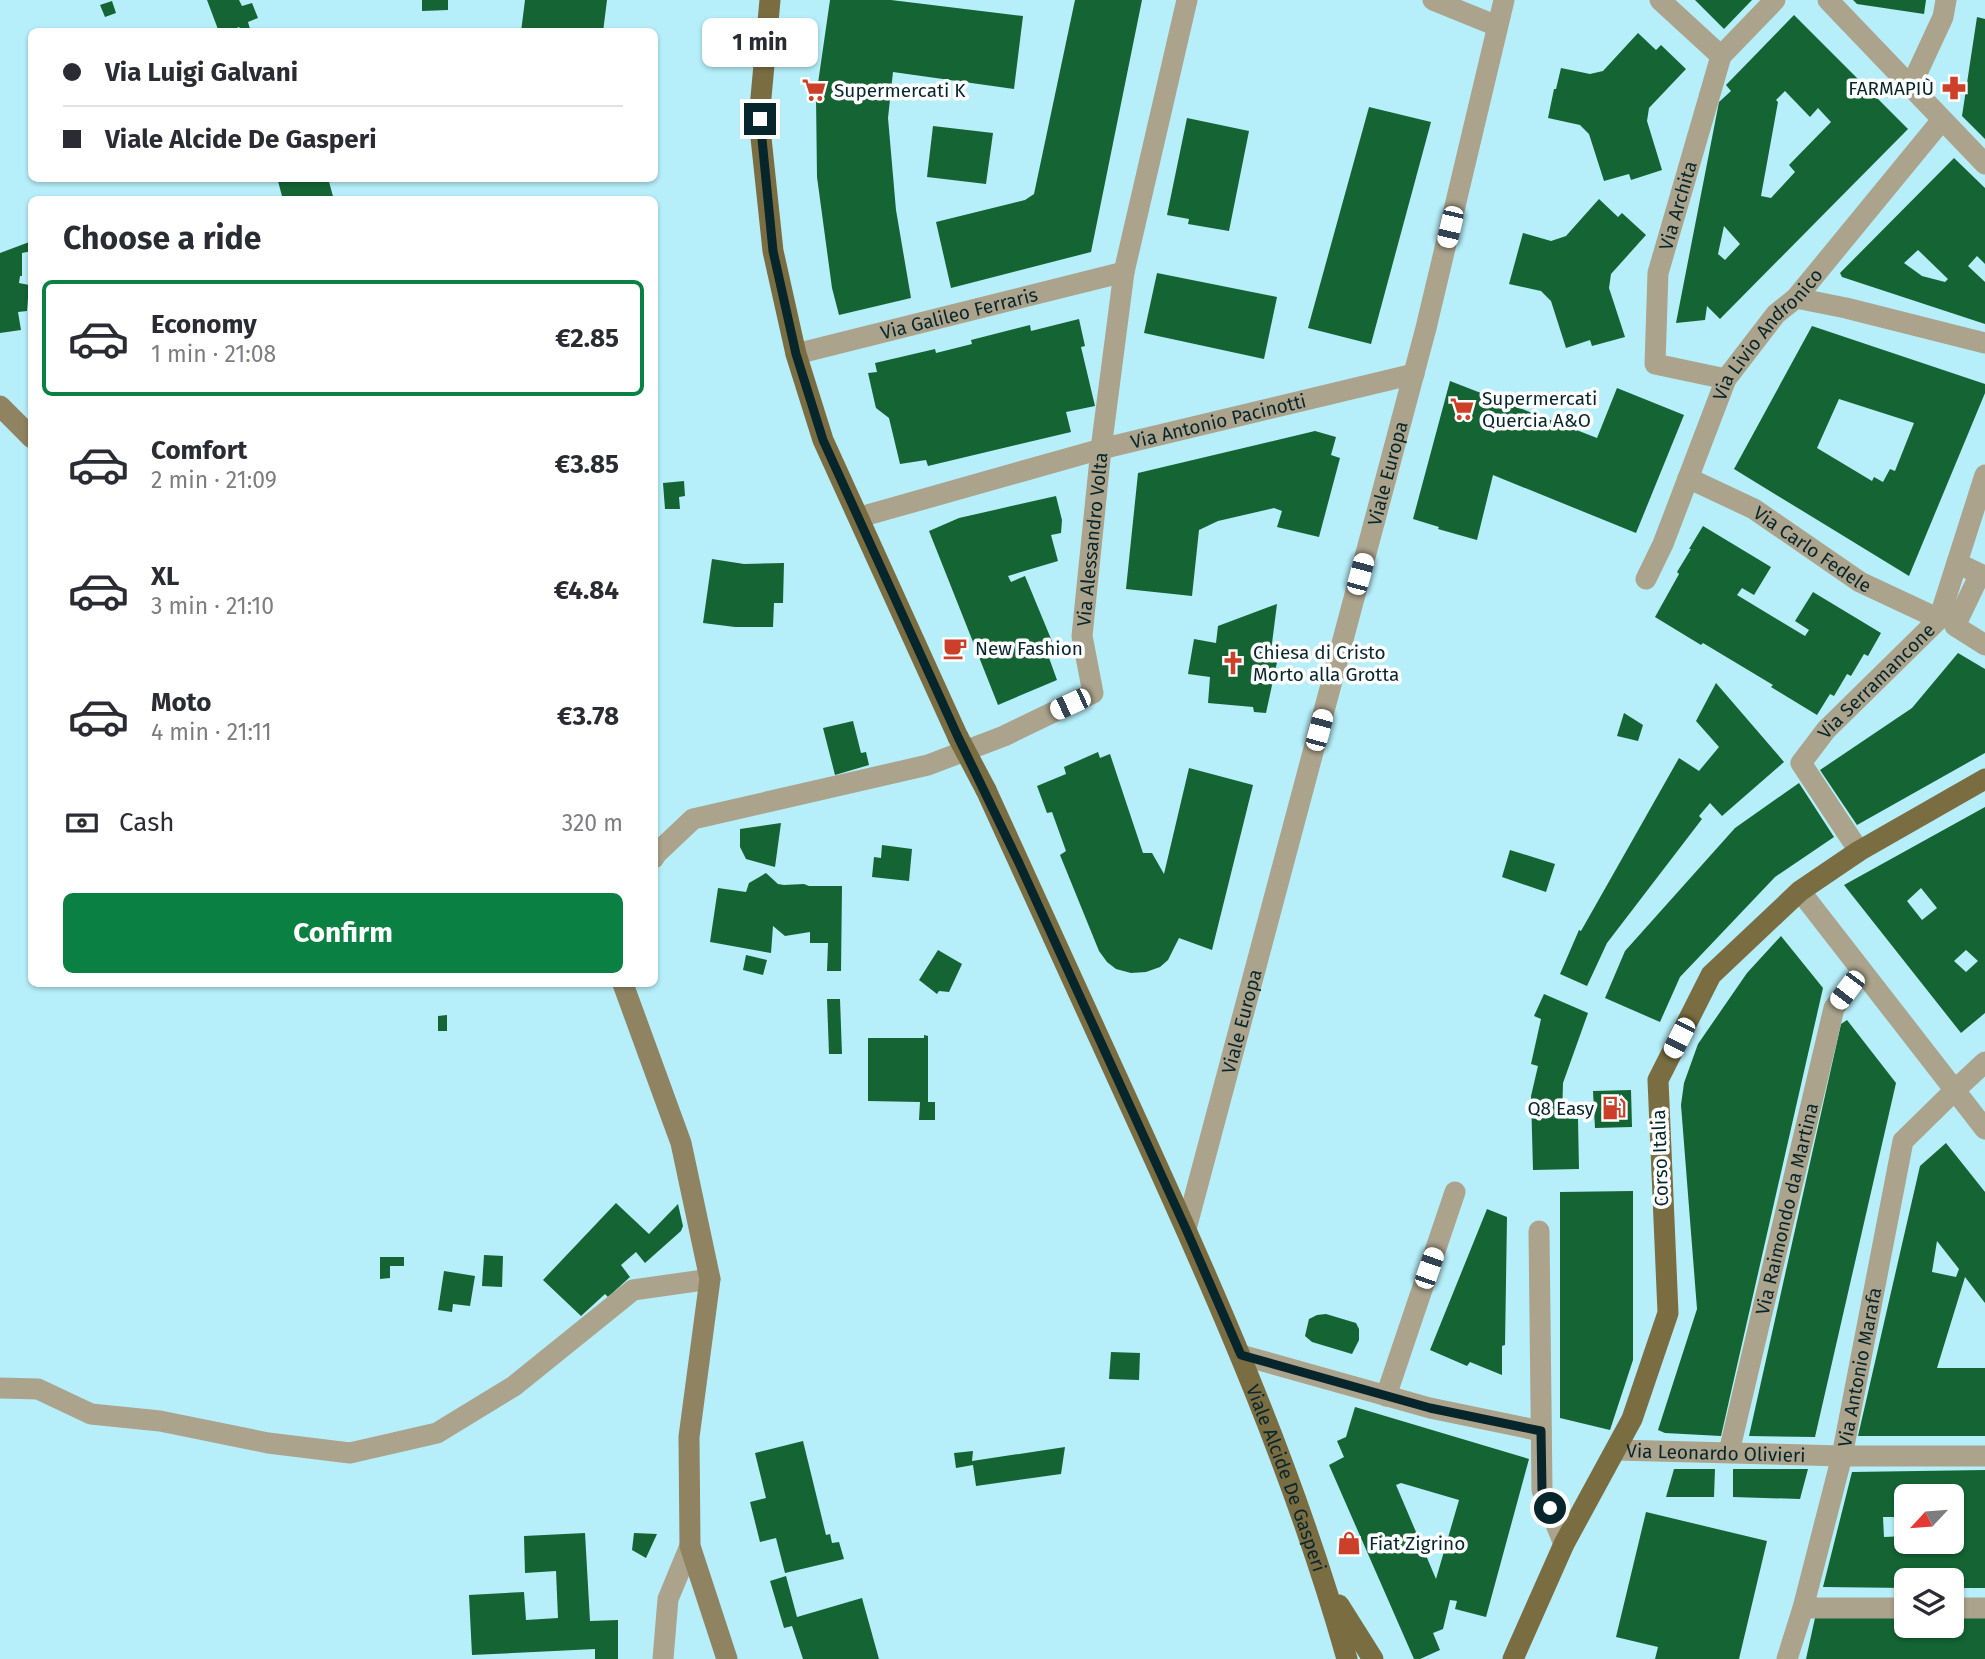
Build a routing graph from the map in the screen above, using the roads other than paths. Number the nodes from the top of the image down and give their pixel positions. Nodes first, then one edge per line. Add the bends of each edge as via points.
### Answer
1 (770, 0) edge
2 (1187, 0) edge
3 (1433, 0) edge
4 (1504, 0) edge
5 (1660, 0) edge
6 (1775, 0) edge
7 (1828, 0) edge
8 (1946, 0) edge
9 (1497, 26) junction
10 (1721, 56) junction
11 (1911, 86) junction
12 (1942, 120) junction
13 (1985, 163) edge
14 (1124, 272) junction
15 (1796, 298) junction
16 (1985, 344) edge
17 (796, 354) junction
18 (1414, 374) junction
19 (1726, 379) junction
20 (0, 406) edge
21 (28, 434) edge
22 (1101, 449) junction
23 (1985, 475) edge
24 (1688, 478) junction
25 (860, 517) junction
26 (1978, 517) edge
27 (1957, 563) junction
28 (1646, 579) dead end
29 (1939, 619) junction
30 (1985, 645) edge
31 (1985, 779) edge
32 (658, 851) edge
33 (1859, 851) junction
34 (1800, 891) junction
35 (1861, 972) junction
36 (624, 987) edge
37 (1985, 1062) edge
38 (1954, 1091) junction
39 (1985, 1129) edge
40 (1455, 1192) dead end
41 (1186, 1229) junction
42 (1539, 1231) dead end
43 (710, 1279) junction
44 (1241, 1355) junction
45 (0, 1388) edge
46 (1385, 1396) junction
47 (1541, 1431) junction
48 (1616, 1450) junction
49 (1729, 1452) junction
50 (1842, 1456) junction
51 (1985, 1456) edge
52 (1564, 1544) junction
53 (690, 1546) junction
54 (1327, 1586) junction
55 (1803, 1608) junction
56 (1894, 1608) edge
57 (1964, 1608) edge
58 (1985, 1608) edge
59 (663, 1659) edge
60 (727, 1659) edge
61 (1347, 1659) edge
62 (1373, 1659) edge
63 (1513, 1659) edge
64 (1787, 1659) edge

1 - 17 main road, Viale Alcide De Gasperi via 760,119 773,251
2 - 14 street, Via Alessandro Volta
3 - 9 street
4 - 9 street, Viale Europa
5 - 10 street
6 - 10 street, Via Archita
7 - 11 street
8 - 11 street via 1943,17
9 - 18 street, Viale Europa
10 - 19 street, Via Archita via 1658,273 1655,364
11 - 12 street
12 - 13 street
12 - 15 street, Via Livio Andronico
14 - 17 street, Via Galileo Ferraris
14 - 22 street, Via Alessandro Volta
15 - 16 street
15 - 19 street, Via Livio Andronico via 1776,314
17 - 25 main road, Viale Alcide De Gasperi via 823,440
18 - 22 street, Via Antonio Pacinotti
18 - 41 street, Viale Europa
19 - 24 street, Via Livio Andronico
20 - 21 main road
22 - 25 street, Via Antonio Pacinotti
22 - 32 street, Via Alessandro Volta via 1082,636 1093,694 928,765 693,819
23 - 26 street, Via Serramancone
24 - 28 street, Via Livio Andronico
24 - 29 street, Via Carlo Fedele via 1754,509 1860,582
25 - 41 main road, Viale Alcide De Gasperi, bridge
26 - 27 street, Via Serramancone
27 - 29 street, Via Serramancone
27 - 30 street via 1980,574 1955,626
29 - 33 street, Via Serramancone via 1826,730 1801,764
31 - 33 main road, Corso Italia
33 - 34 main road, Corso Italia
34 - 35 street
34 - 48 main road, Corso Italia via 1711,975 1658,1080 1668,1313 1632,1419
35 - 38 street
35 - 49 street, Via Raimondo da Martina via 1834,1008
36 - 43 main road via 681,1143
37 - 38 street, Via Antonio Marafa
38 - 39 street
38 - 50 street, Via Antonio Marafa via 1903,1142
40 - 46 street
41 - 44 main road, Viale Alcide De Gasperi
42 - 47 street
43 - 45 street via 633,1290 514,1385 437,1433 351,1453 91,1413 38,1389
43 - 53 main road via 689,1437
44 - 46 street
44 - 54 main road, Viale Alcide De Gasperi
46 - 47 street
47 - 52 street via 1542,1490
48 - 49 street, Via Leonardo Olivieri
48 - 52 main road, Corso Italia
49 - 50 street, Via Leonardo Olivieri
50 - 51 street, Via Leonardo Olivieri
50 - 55 street, Via Antonio Marafa
52 - 63 main road, Corso Italia
53 - 59 street via 668,1599
53 - 60 main road
54 - 61 main road, Viale Alcide De Gasperi
54 - 62 main road, Viale Alcide De Gasperi
55 - 56 street
55 - 64 street, Via Antonio Marafa
57 - 58 street

